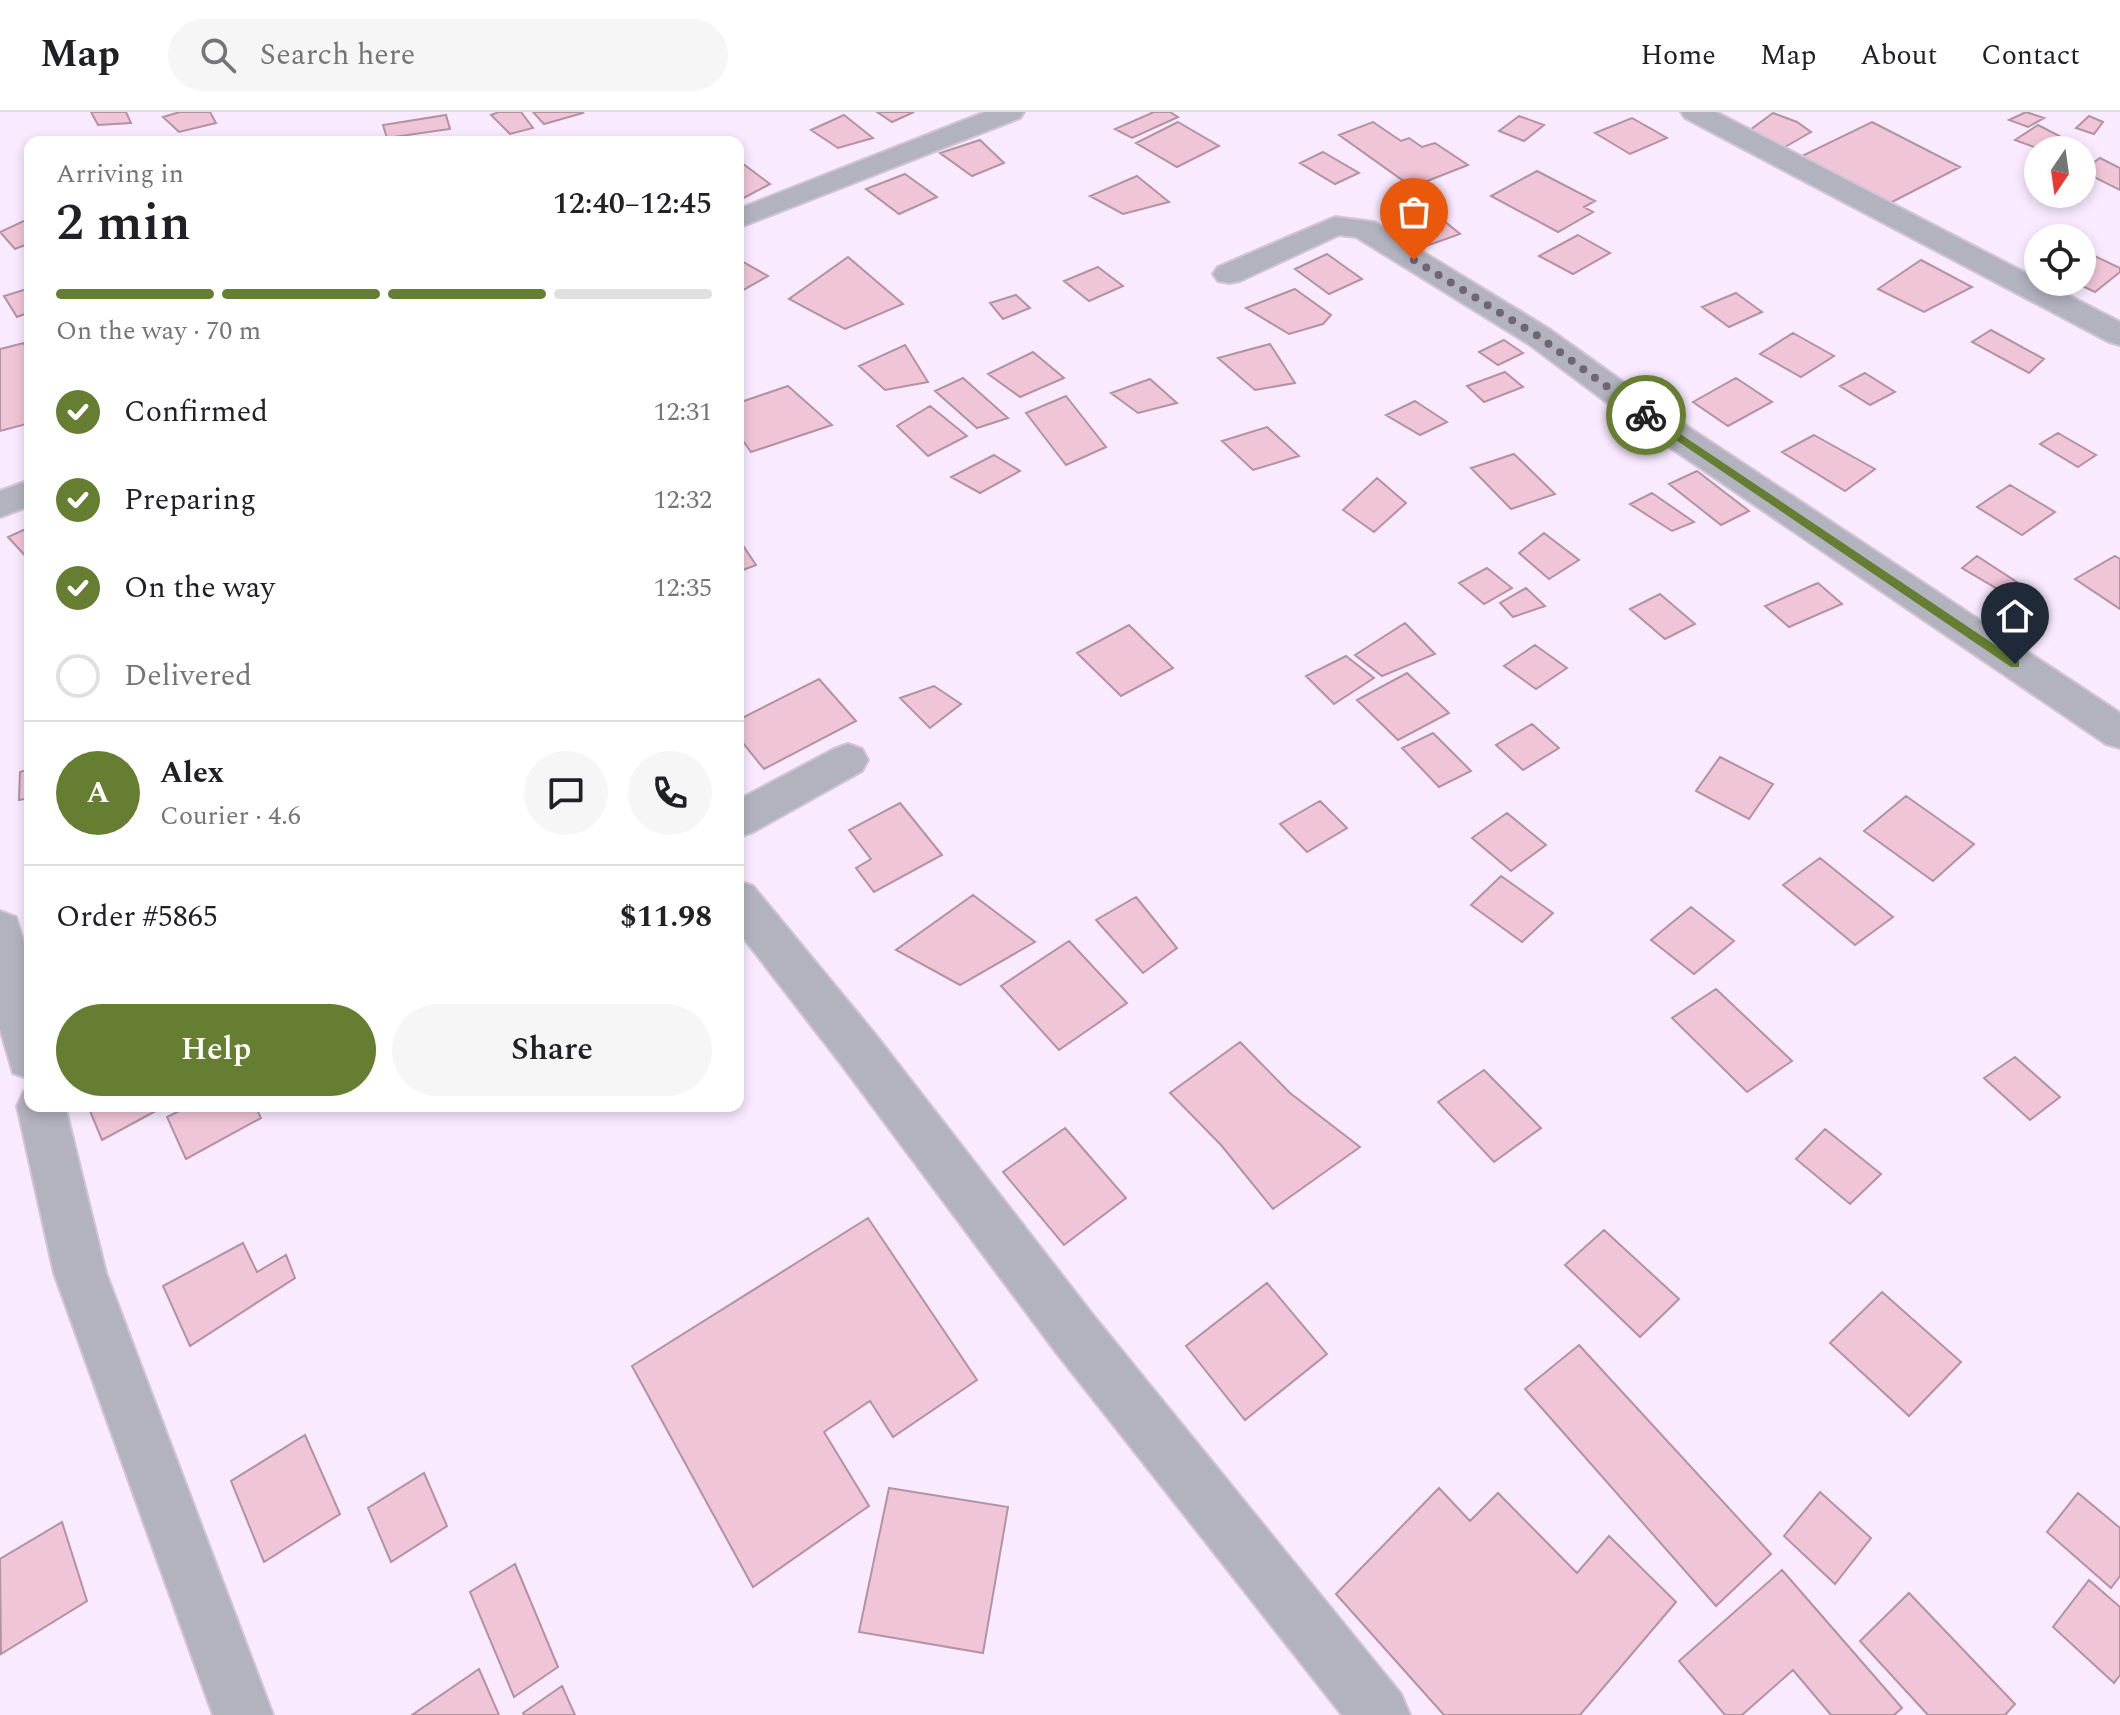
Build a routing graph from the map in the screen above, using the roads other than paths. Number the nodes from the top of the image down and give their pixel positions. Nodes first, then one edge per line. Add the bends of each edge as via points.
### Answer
1 (1010, 112) edge
2 (1695, 112) edge
3 (744, 217) edge
4 (1229, 274) dead end
5 (2120, 335) edge
6 (24, 495) edge
7 (0, 505) edge
8 (2120, 733) edge
9 (848, 760) dead end
10 (744, 817) edge
11 (744, 906) edge
12 (0, 930) edge
13 (24, 1032) edge
14 (42, 1112) edge
15 (243, 1715) edge
16 (1380, 1715) edge

1 - 3 street
2 - 5 street
4 - 8 street via 1335,226 1363,228 1538,336 1649,417
6 - 7 street
9 - 10 street
11 - 16 street via 1074,1333
12 - 13 street
14 - 15 street via 80,1273

